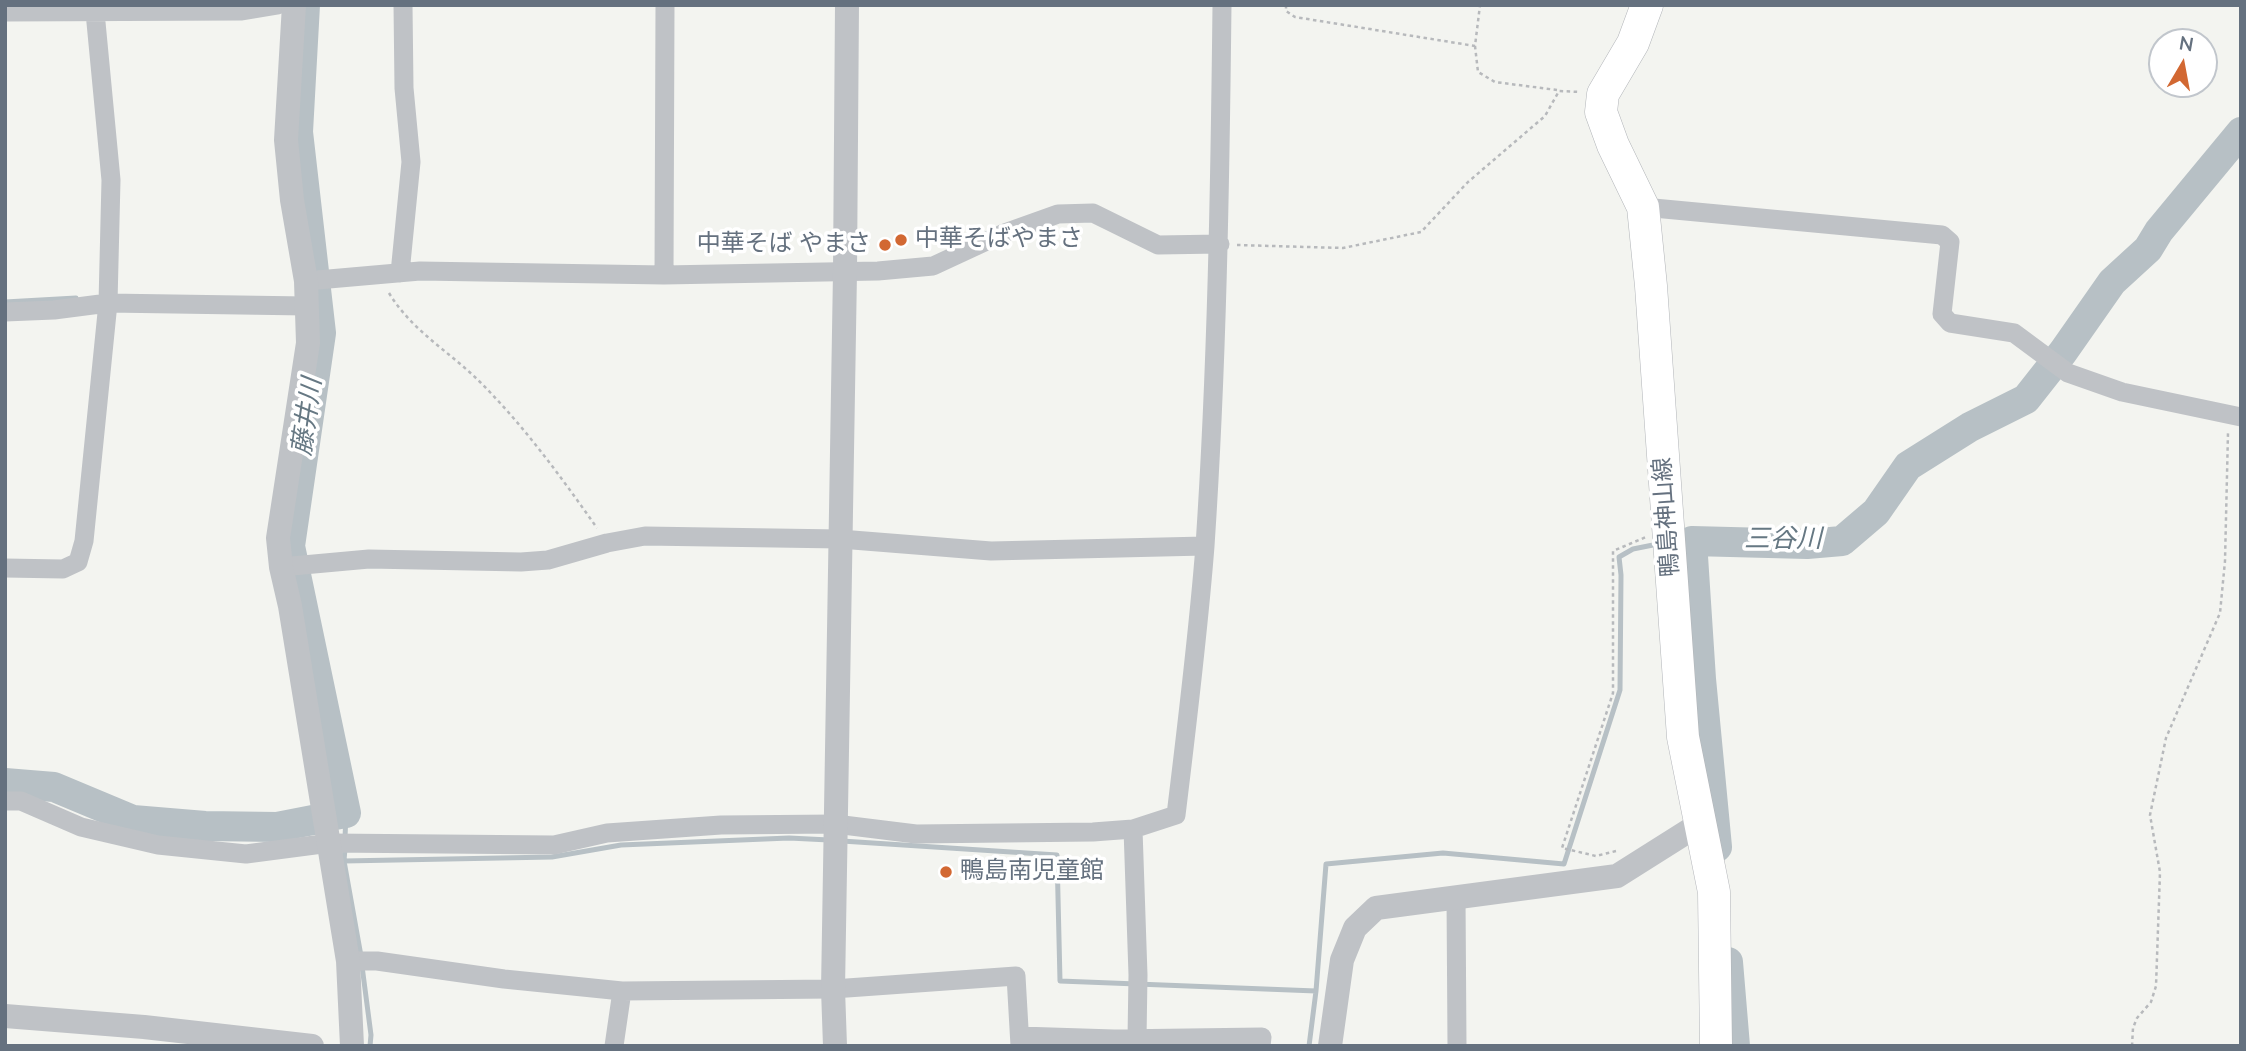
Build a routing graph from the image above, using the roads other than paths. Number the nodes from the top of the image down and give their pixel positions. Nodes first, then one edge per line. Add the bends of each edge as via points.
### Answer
1 (278, 5) edge
2 (294, 5) edge
3 (402, 5) edge
4 (666, 5) edge
5 (847, 5) edge
6 (1222, 5) edge
7 (1647, 5) edge
8 (5, 12) edge
9 (95, 12) junction
10 (1643, 207) junction
11 (1220, 244) junction
12 (845, 272) junction
13 (400, 273) junction
14 (664, 275) junction
15 (313, 281) junction
16 (108, 299) junction
17 (306, 306) junction
18 (5, 312) edge
19 (2234, 415) edge
20 (840, 539) junction
21 (1205, 547) junction
22 (289, 566) junction
23 (5, 568) edge
24 (5, 801) edge
25 (1701, 823) junction
26 (1133, 829) junction
27 (836, 838) junction
28 (330, 843) junction
29 (1456, 896) junction
30 (348, 961) junction
31 (833, 989) junction
32 (622, 991) junction
33 (5, 1016) edge
34 (143, 1036) edge
35 (1136, 1039) junction
36 (1020, 1041) edge
37 (312, 1046) edge
38 (352, 1046) edge
39 (614, 1046) edge
40 (835, 1046) edge
41 (1261, 1046) edge
42 (1330, 1046) edge
43 (1457, 1046) edge
44 (1716, 1046) edge

1 - 9 street via 242,11
2 - 15 street via 286,140 292,200
3 - 13 street via 411,162
4 - 14 street
5 - 12 street
6 - 11 street
7 - 10 main road, 鴨島神山線 via 1633,43 1602,94 1601,112
8 - 9 street
9 - 16 street via 111,180
10 - 19 street via 1942,235 1950,242 1942,314 1950,323 2014,333 2068,373 2122,392
10 - 25 main road, 鴨島神山線 via 1683,737
11 - 12 street via 1158,245 1093,213 1058,214 933,266
11 - 21 street
12 - 14 street
12 - 20 street
13 - 14 street
13 - 15 street
15 - 17 street
16 - 17 street
16 - 18 street via 54,310
16 - 23 street via 84,541 78,562 63,569
17 - 22 street via 308,343 278,538
20 - 21 street via 990,551
20 - 22 street via 645,536 548,560 369,559
20 - 27 street
21 - 26 street via 1177,815
22 - 28 street via 290,606
24 - 28 street via 21,801 81,827 158,845 246,854
25 - 29 street via 1617,876
25 - 44 main road, 鴨島神山線 via 1714,892
26 - 27 street
26 - 35 street
27 - 28 street via 721,825 607,833 554,845
27 - 31 street
28 - 30 street
29 - 42 street via 1376,908 1355,928 1342,960
29 - 43 street
30 - 32 street
30 - 38 street
31 - 32 street
31 - 36 street via 1016,976
31 - 40 street
32 - 39 street
33 - 34 street
34 - 37 street
35 - 36 street
35 - 41 street via 1262,1037

